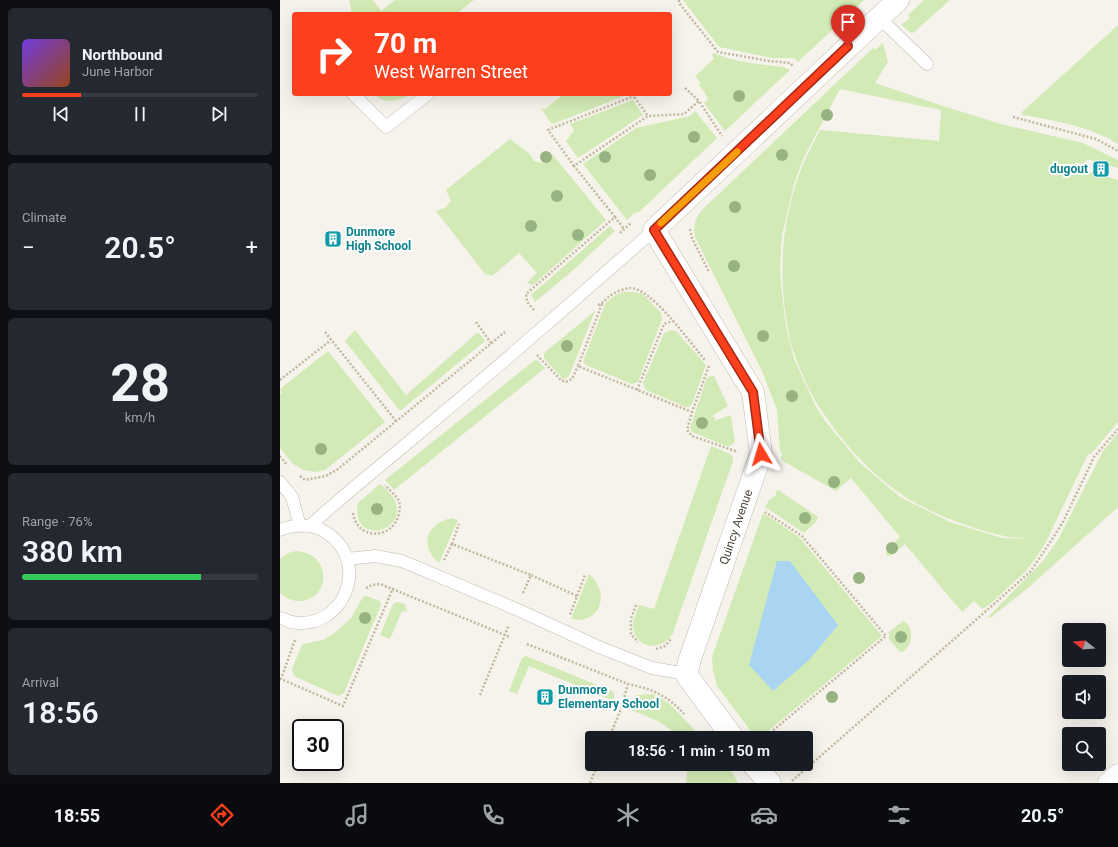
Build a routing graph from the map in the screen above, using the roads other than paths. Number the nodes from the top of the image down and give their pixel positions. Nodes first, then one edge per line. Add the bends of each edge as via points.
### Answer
1 (898, 0) edge
2 (878, 18) junction
3 (927, 64) dead end
4 (355, 96) edge
5 (425, 96) edge
6 (654, 230) junction
7 (280, 482) edge
8 (305, 526) junction
9 (280, 530) edge
10 (348, 559) junction
11 (280, 618) edge
12 (686, 674) junction
13 (729, 731) edge
14 (759, 771) edge
15 (1118, 775) edge
16 (770, 783) edge
17 (1109, 783) edge

1 - 2 street
2 - 3 lane
2 - 6 street
4 - 5 lane via 386,127
6 - 8 lane via 411,440
6 - 12 street, Quincy Avenue via 753,392 761,454
7 - 8 lane via 292,497
8 - 9 lane
8 - 10 lane via 322,530 333,537
10 - 11 lane via 348,586 337,606 324,617 308,622 292,622
10 - 12 lane via 375,556 402,561 599,647 652,668
12 - 13 street
14 - 16 street
15 - 17 street

